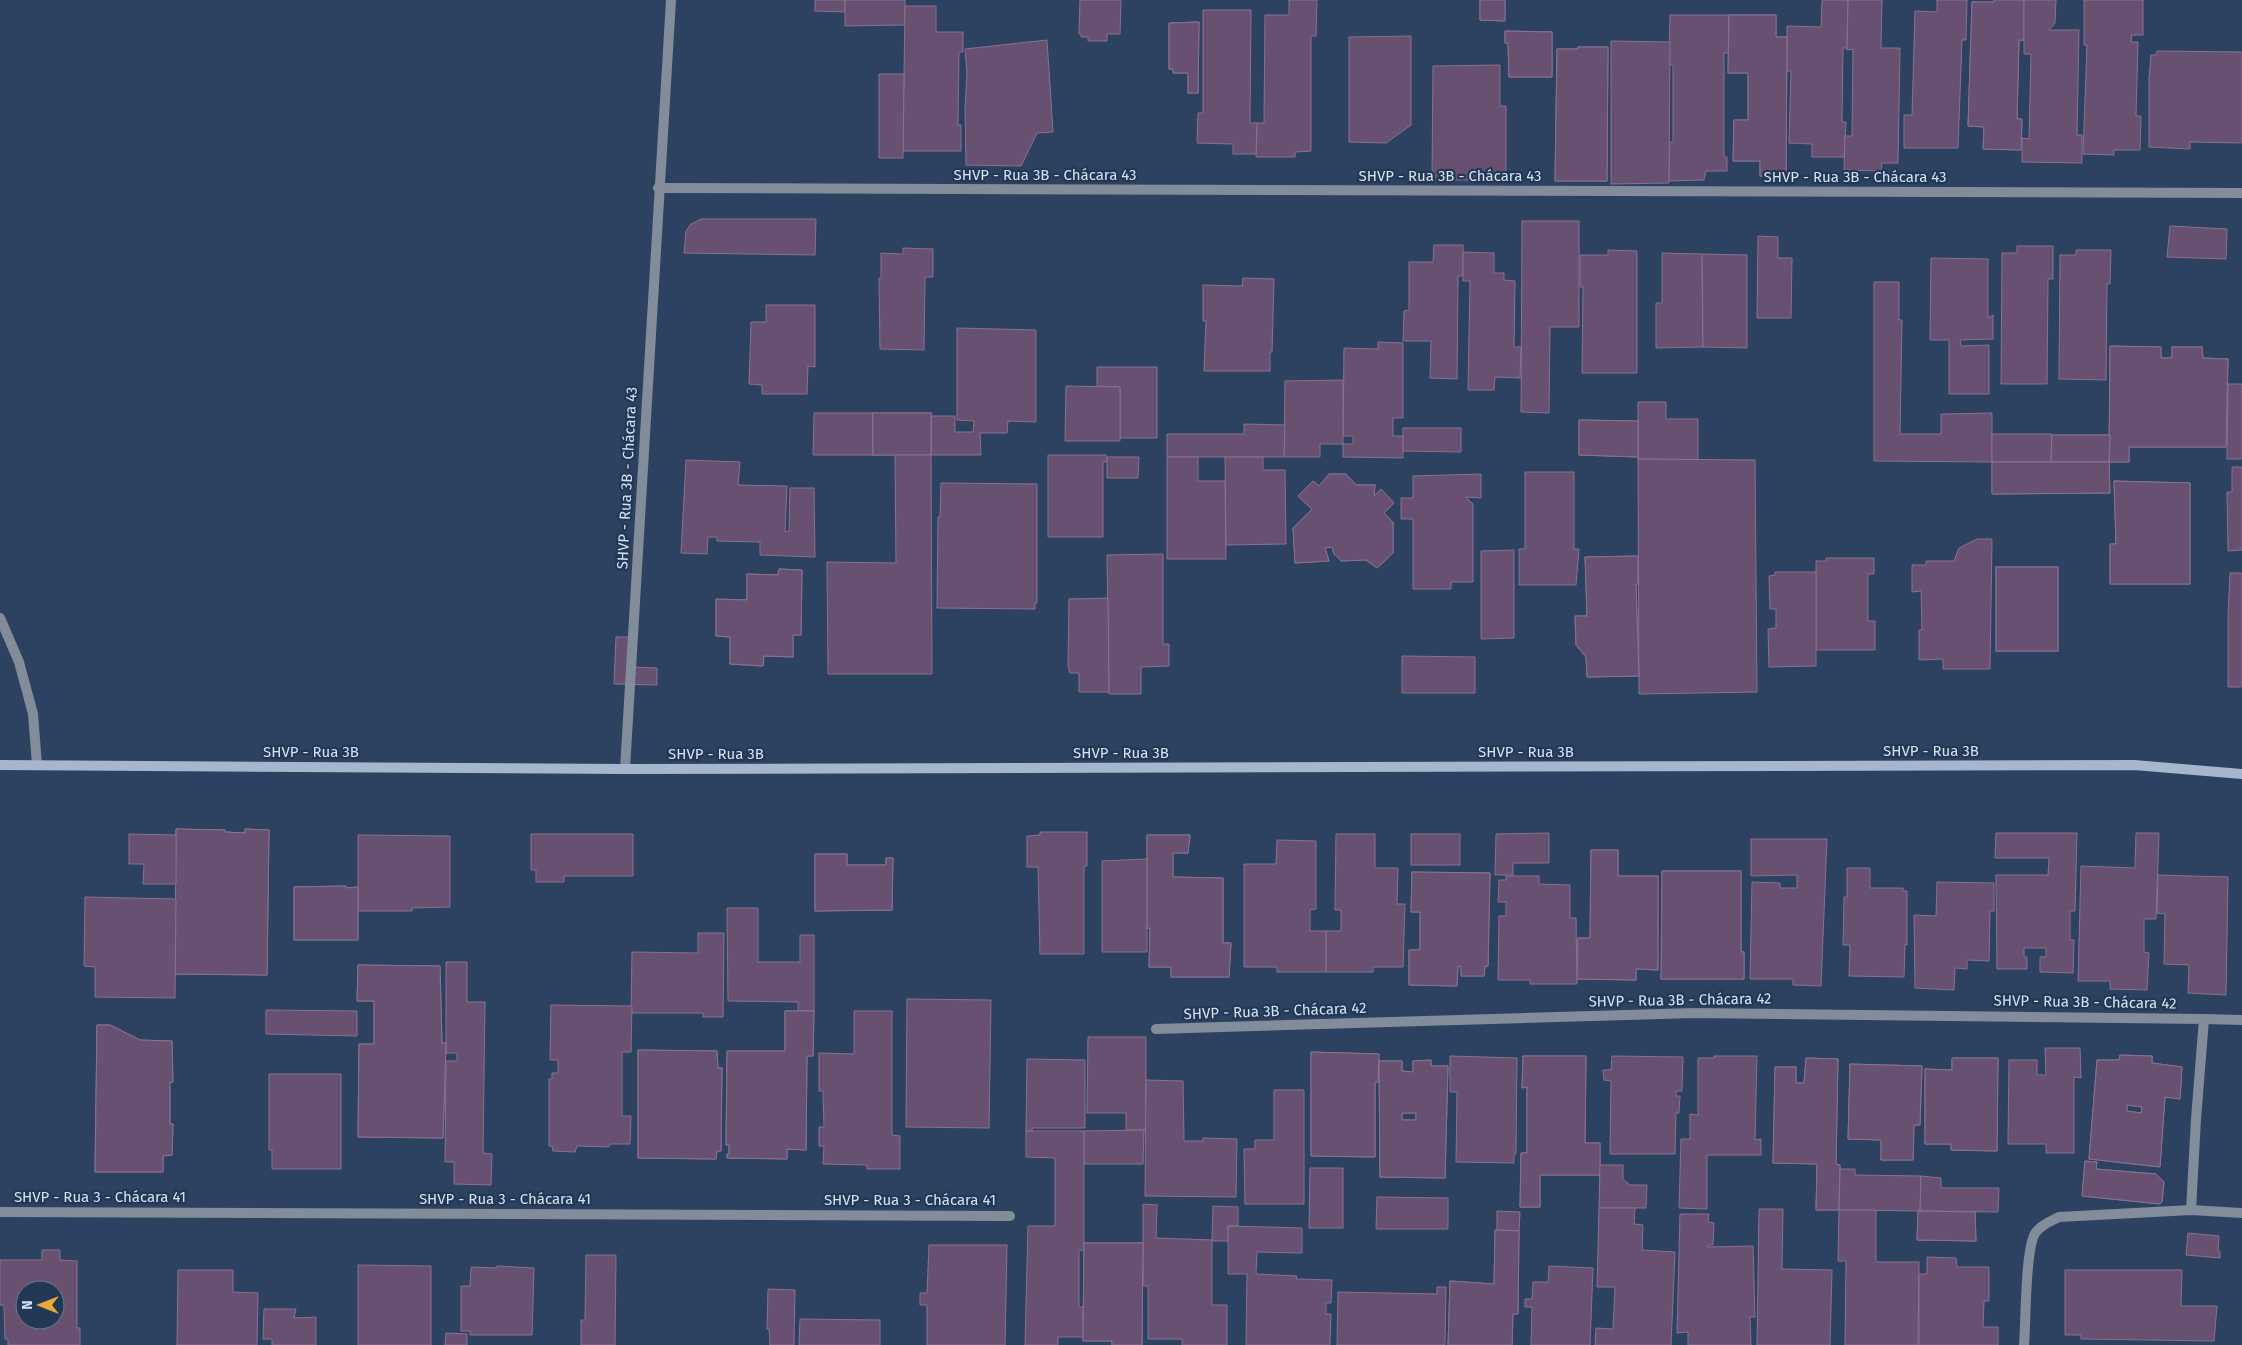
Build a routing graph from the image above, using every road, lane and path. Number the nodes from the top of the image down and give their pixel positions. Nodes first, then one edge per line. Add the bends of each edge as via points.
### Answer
1 (671, 0) edge
2 (658, 188) junction
3 (2242, 194) edge
4 (0, 618) edge
5 (0, 765) edge
6 (37, 765) junction
7 (625, 769) junction
8 (2242, 774) edge
9 (2204, 1019) junction
10 (2242, 1020) edge
11 (1156, 1029) dead end
12 (2191, 1210) junction
13 (0, 1212) edge
14 (2242, 1213) edge
15 (1010, 1216) dead end
16 (2024, 1345) edge

1 - 2 street, SHVP - Rua 3B - Chácara 43
2 - 3 street, SHVP - Rua 3B - Chácara 43
2 - 7 street, SHVP - Rua 3B - Chácara 43
4 - 6 street via 19,662 34,714
5 - 6 street, SHVP - Rua 3B
6 - 7 street, SHVP - Rua 3B
7 - 8 street, SHVP - Rua 3B via 2134,765
9 - 10 street, SHVP - Rua 3B - Chácara 42
9 - 11 street, SHVP - Rua 3B - Chácara 42 via 1694,1013
9 - 12 street
12 - 14 street
12 - 16 street via 2059,1217 2045,1224 2035,1233 2030,1250
13 - 15 street, SHVP - Rua 3 - Chácara 41

